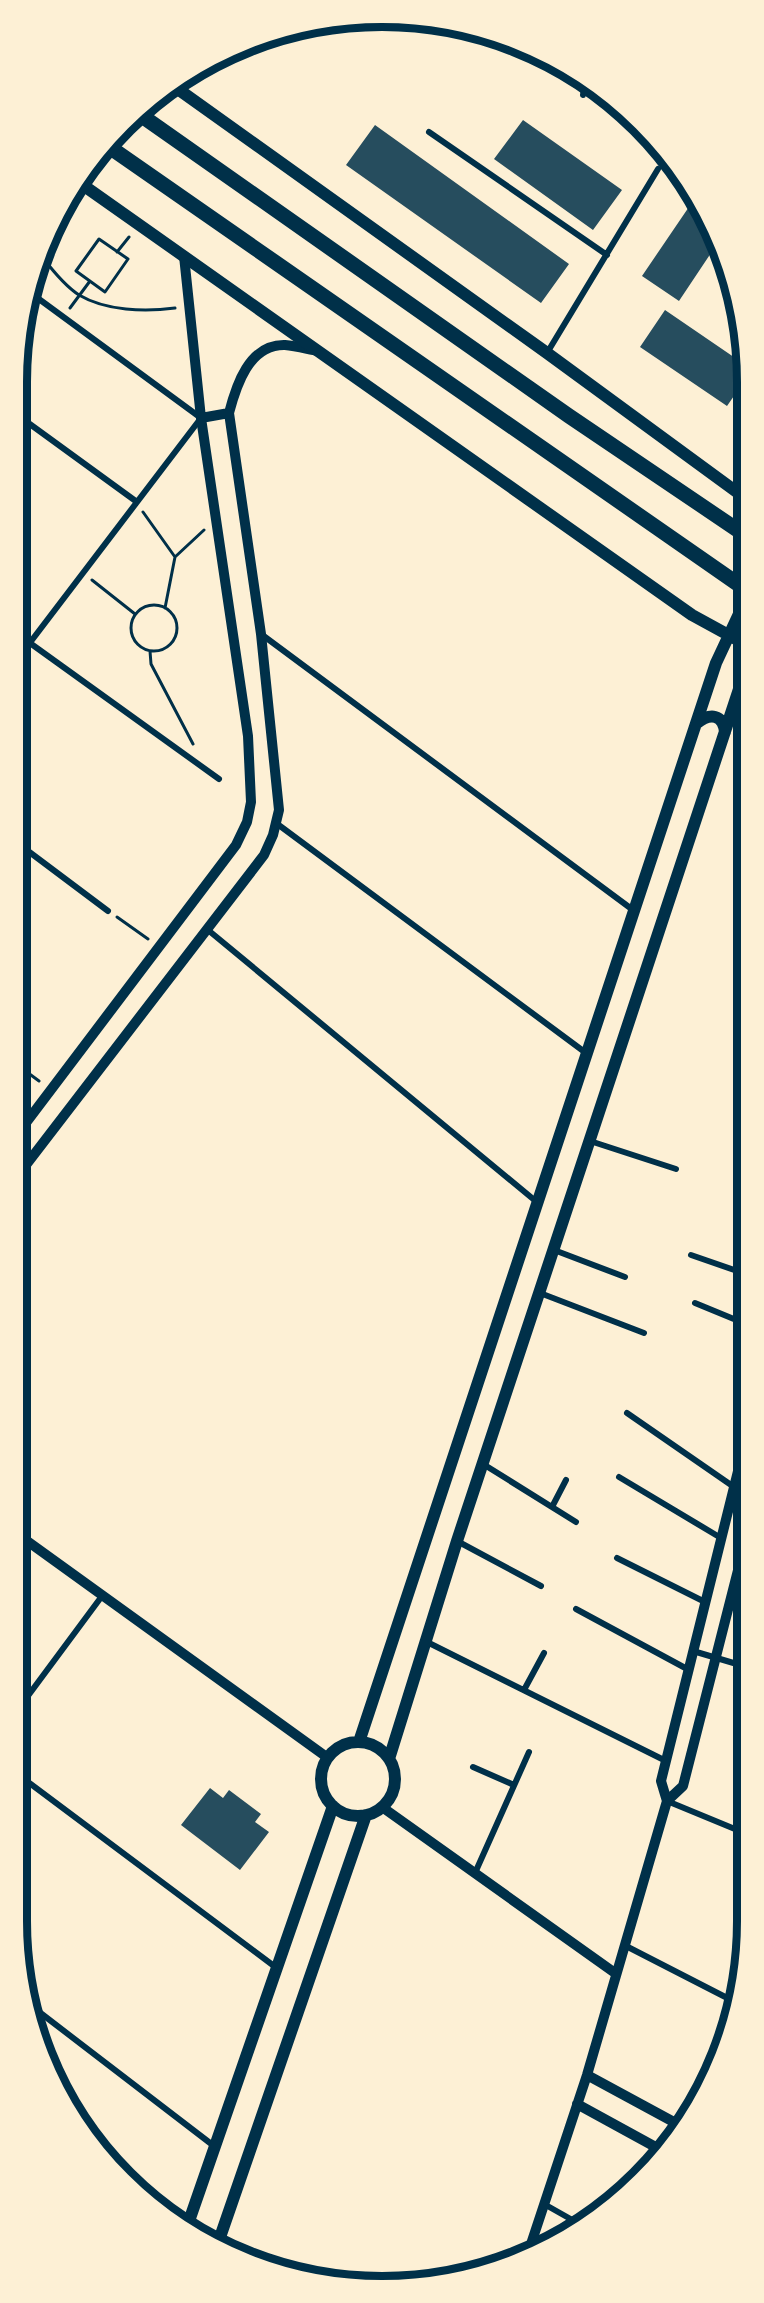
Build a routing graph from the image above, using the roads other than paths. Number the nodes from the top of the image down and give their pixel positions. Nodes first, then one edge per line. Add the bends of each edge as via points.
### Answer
1 (180, 90) edge
2 (584, 90) edge
3 (583, 95) dead end
4 (145, 118) edge
5 (429, 132) dead end
6 (113, 150) edge
7 (658, 169) dead end
8 (86, 187) edge
9 (606, 255) junction
10 (184, 256) junction
11 (37, 298) edge
12 (318, 351) junction
13 (547, 353) junction
14 (229, 413) junction
15 (201, 418) junction
16 (27, 422) edge
17 (737, 492) edge
18 (137, 502) junction
19 (737, 531) edge
20 (737, 583) edge
21 (737, 617) edge
22 (261, 634) junction
23 (728, 635) junction
24 (737, 640) edge
25 (27, 641) edge
26 (30, 643) junction
27 (27, 647) edge
28 (737, 695) edge
29 (697, 723) junction
30 (725, 732) junction
31 (219, 779) dead end
32 (276, 823) junction
33 (27, 850) edge
34 (633, 910) junction
35 (108, 911) road end
36 (208, 930) junction
37 (586, 1053) junction
38 (27, 1122) edge
39 (590, 1142) junction
40 (27, 1164) edge
41 (676, 1169) dead end
42 (539, 1203) junction
43 (554, 1250) junction
44 (691, 1255) dead end
45 (737, 1271) edge
46 (625, 1277) dead end
47 (540, 1293) junction
48 (695, 1303) dead end
49 (737, 1320) edge
50 (644, 1333) dead end
51 (627, 1413) dead end
52 (483, 1464) junction
53 (737, 1475) edge
54 (619, 1477) dead end
55 (566, 1480) dead end
56 (734, 1487) junction
57 (737, 1488) edge
58 (552, 1507) junction
59 (576, 1522) dead end
60 (722, 1538) junction
61 (27, 1541) edge
62 (458, 1542) junction
63 (617, 1558) dead end
64 (737, 1573) edge
65 (541, 1586) dead end
66 (102, 1596) junction
67 (705, 1602) junction
68 (576, 1609) dead end
69 (425, 1641) junction
70 (693, 1651) junction
71 (544, 1653) dead end
72 (715, 1658) junction
73 (737, 1664) edge
74 (688, 1670) junction
75 (524, 1690) junction
76 (27, 1697) edge
77 (359, 1742) junction
78 (529, 1752) dead end
79 (328, 1758) junction
80 (389, 1759) junction
81 (666, 1761) junction
82 (473, 1767) dead end
83 (27, 1781) edge
84 (514, 1785) junction
85 (667, 1801) junction
86 (333, 1806) junction
87 (382, 1807) junction
88 (366, 1815) junction
89 (737, 1830) edge
90 (475, 1873) junction
91 (623, 1945) junction
92 (278, 1969) junction
93 (615, 1973) junction
94 (728, 1998) edge
95 (39, 2012) edge
96 (587, 2075) junction
97 (577, 2104) junction
98 (674, 2122) edge
99 (216, 2147) junction
100 (655, 2147) edge
101 (544, 2204) junction
102 (190, 2219) edge
103 (572, 2220) edge
104 (220, 2237) edge
105 (531, 2243) edge

1 - 13 main road
2 - 3 street
4 - 19 main road
5 - 9 street
6 - 20 main road
7 - 9 street
8 - 10 main road
9 - 13 street
10 - 12 main road
10 - 15 street
11 - 15 street
12 - 14 street via 283,345 264,350 248,365 236,386
12 - 23 main road via 692,615
13 - 17 main road
14 - 15 street
14 - 22 street
15 - 18 street
15 - 38 street via 248,736 251,802 247,822 236,845
16 - 18 street
18 - 26 street
21 - 23 main road
22 - 32 street via 279,810
22 - 34 street
23 - 24 main road
23 - 29 main road
25 - 26 street
26 - 27 street
26 - 31 street
28 - 30 main road
29 - 30 main road via 710,715 717,717
29 - 34 main road
30 - 39 main road
32 - 36 street via 264,855
32 - 37 street
33 - 35 street
34 - 37 main road
36 - 40 street
36 - 42 street
37 - 42 main road
39 - 41 street
39 - 43 main road
42 - 77 main road
43 - 46 street
43 - 47 main road
44 - 45 street
47 - 50 street
47 - 52 main road
48 - 49 street
51 - 56 street
52 - 58 street
52 - 62 main road
53 - 56 street
54 - 60 street
55 - 58 street
56 - 57 street
56 - 60 street
58 - 59 street
60 - 67 street
61 - 66 street
62 - 65 street
62 - 69 main road
63 - 67 street
64 - 72 street
66 - 76 street
66 - 79 street
67 - 70 street
68 - 74 street
69 - 75 street
69 - 80 main road
70 - 72 street
70 - 74 street
71 - 75 street
72 - 73 street
72 - 85 street via 682,1786
74 - 81 street
75 - 81 street
77 - 79 main road via 337,1749
77 - 80 main road via 381,1750
78 - 84 street
79 - 86 main road via 323,1767 322,1788
80 - 87 main road via 394,1790
81 - 85 street via 661,1781
82 - 84 street
83 - 92 street
84 - 90 street
85 - 89 street
85 - 91 street
86 - 88 main road via 343,1813
86 - 92 main road
87 - 88 main road
87 - 90 street
88 - 104 main road
90 - 93 street
91 - 93 street
91 - 94 street
92 - 99 main road
93 - 96 street
95 - 99 street
96 - 97 street
96 - 98 street
97 - 100 street
97 - 101 street
99 - 102 main road
101 - 103 street
101 - 105 street

